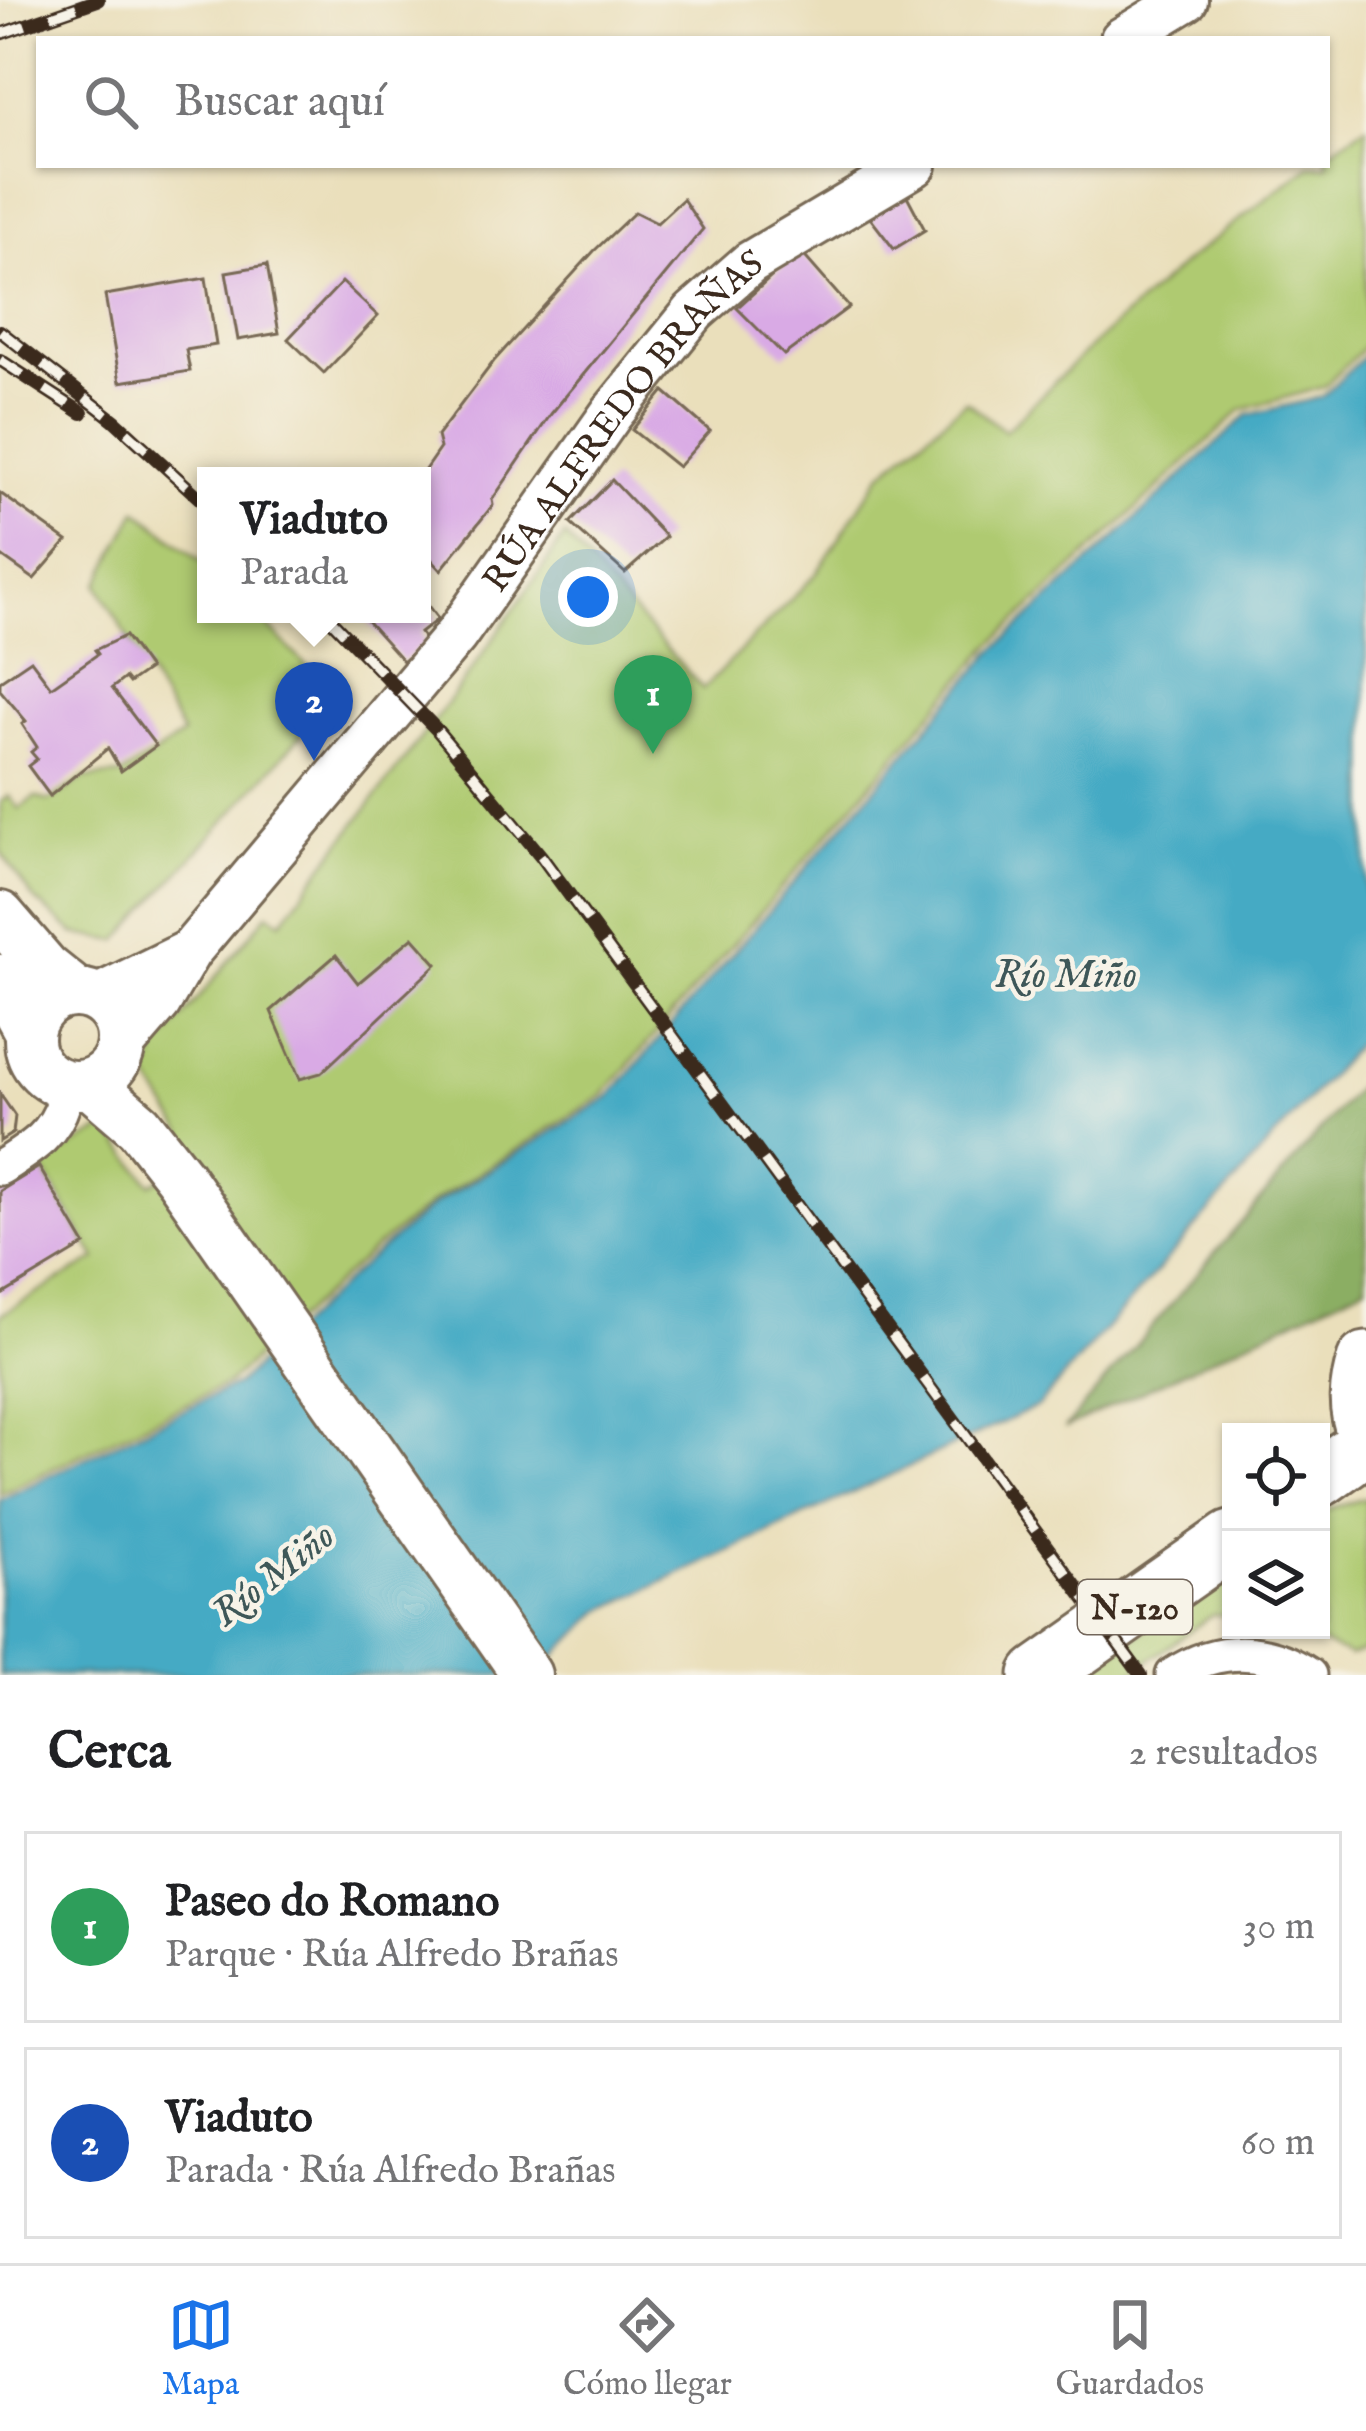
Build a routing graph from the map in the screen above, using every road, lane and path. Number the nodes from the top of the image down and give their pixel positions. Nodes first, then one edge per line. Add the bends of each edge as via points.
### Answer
1 (1186, 0) edge
2 (1127, 36) edge
3 (910, 168) edge
4 (0, 916) edge
5 (189, 952) junction
6 (0, 979) edge
7 (86, 994) junction
8 (29, 1032) junction
9 (95, 1070) junction
10 (0, 1168) edge
11 (1366, 1361) edge
12 (1366, 1432) edge
13 (1366, 1445) edge
14 (1330, 1471) edge
15 (1222, 1546) edge
16 (527, 1675) edge
17 (1039, 1675) edge
18 (1173, 1675) edge
19 (1309, 1675) edge

1 - 2 street
3 - 5 street, RÚA ALFREDO BRAÑAS via 750,262 694,312 612,412 456,635
4 - 7 main road via 45,968
5 - 7 street, RÚA ALFREDO BRAÑAS
5 - 9 street, RÚA ALFREDO BRAÑAS via 159,1003
6 - 8 main road
7 - 8 main road via 50,999
7 - 9 main road via 116,1017
8 - 9 main road via 33,1058
9 - 10 street via 44,1139
9 - 16 main road via 180,1178
11 - 12 highway via 1358,1389
13 - 14 highway
15 - 17 highway, N-120
18 - 19 street via 1233,1652 1266,1654

